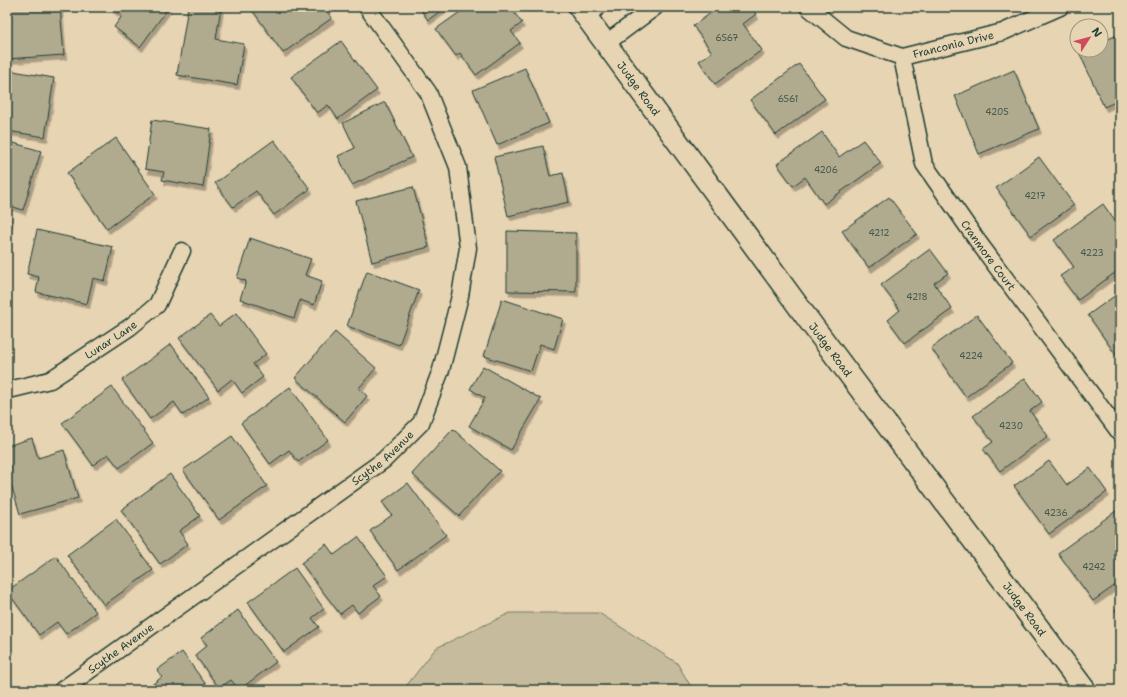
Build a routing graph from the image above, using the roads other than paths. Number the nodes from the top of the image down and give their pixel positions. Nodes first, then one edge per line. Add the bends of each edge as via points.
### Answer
1 (366, 7) edge
2 (655, 7) edge
3 (808, 7) edge
4 (1060, 7) edge
5 (588, 10) edge
6 (605, 44) junction
7 (902, 57) junction
8 (182, 251) dead end
9 (7, 388) edge
10 (1120, 433) edge
11 (62, 690) edge
12 (1085, 690) edge

1 - 11 street, Scythe Avenue via 428,92 458,167 468,248 460,296 441,370 422,423 384,460
2 - 6 street
3 - 7 street, Franconia Drive via 846,38
4 - 7 street, Franconia Drive via 1003,32
5 - 6 street, Judge Road
6 - 12 street, Judge Road
7 - 10 street, Cranmore Court via 924,164 984,250
8 - 9 street, Lunar Lane via 157,305 135,323 50,380 13,389

